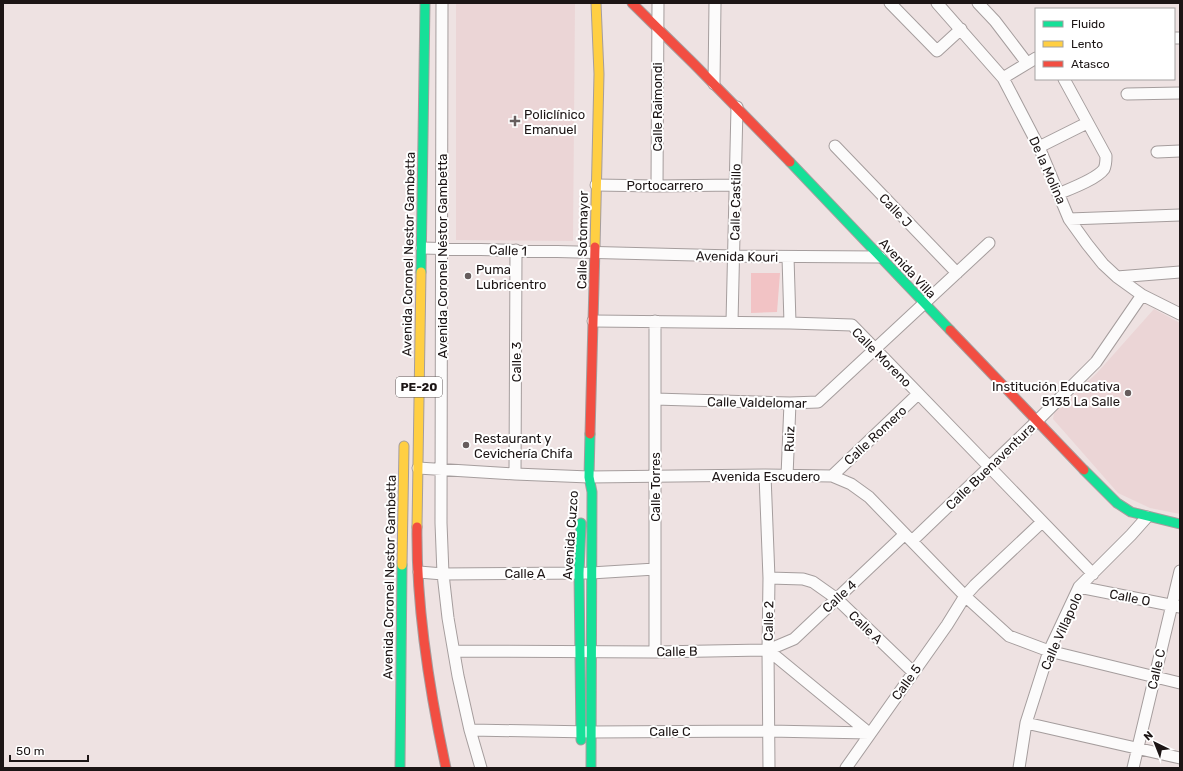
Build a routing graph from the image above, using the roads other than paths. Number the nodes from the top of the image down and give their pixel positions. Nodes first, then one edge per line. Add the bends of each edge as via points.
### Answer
1 (425, 3) edge
2 (442, 3) edge
3 (596, 3) edge
4 (632, 3) edge
5 (658, 3) edge
6 (715, 3) edge
7 (890, 3) edge
8 (937, 3) edge
9 (978, 3) edge
10 (658, 28) junction
11 (961, 29) junction
12 (1032, 60) edge
13 (1003, 78) junction
14 (1064, 80) edge
15 (714, 84) junction
16 (1180, 93) edge
17 (1127, 94) dead end
18 (737, 107) junction
19 (1086, 123) junction
20 (835, 146) dead end
21 (1039, 147) junction
22 (1180, 151) edge
23 (1157, 152) dead end
24 (596, 185) junction
25 (735, 185) junction
26 (657, 186) junction
27 (1058, 194) junction
28 (1180, 215) edge
29 (1069, 219) junction
30 (989, 243) dead end
31 (422, 248) junction
32 (442, 248) junction
33 (516, 250) junction
34 (595, 253) junction
35 (734, 256) junction
36 (788, 257) junction
37 (880, 257) junction
38 (1180, 272) edge
39 (957, 273) junction
40 (1117, 277) junction
41 (1142, 295) junction
42 (924, 304) junction
43 (1180, 314) edge
44 (593, 321) junction
45 (655, 321) junction
46 (732, 322) junction
47 (790, 323) junction
48 (876, 349) junction
49 (918, 394) junction
50 (655, 399) junction
51 (790, 403) junction
52 (1036, 422) junction
53 (404, 433) dead end
54 (989, 467) junction
55 (418, 468) junction
56 (440, 470) junction
57 (515, 474) junction
58 (766, 475) junction
59 (787, 476) junction
60 (832, 476) junction
61 (589, 477) junction
62 (654, 477) junction
63 (583, 499) dead end
64 (582, 513) dead end
65 (1146, 517) junction
66 (1042, 522) junction
67 (1180, 524) edge
68 (908, 538) junction
69 (655, 569) junction
70 (1180, 571) edge
71 (419, 572) junction
72 (579, 573) junction
73 (591, 573) junction
74 (444, 574) junction
75 (1093, 574) junction
76 (769, 578) junction
77 (1080, 587) junction
78 (965, 596) junction
79 (837, 599) junction
80 (1176, 606) edge
81 (768, 650) junction
82 (455, 651) junction
83 (580, 651) junction
84 (1049, 651) junction
85 (592, 652) junction
86 (655, 652) junction
87 (913, 672) junction
88 (1154, 677) junction
89 (1180, 683) edge
90 (1026, 724) junction
91 (470, 730) junction
92 (769, 731) junction
93 (586, 732) junction
94 (869, 733) junction
95 (580, 746) dead end
96 (1137, 749) junction
97 (1180, 758) edge
98 (400, 768) edge
99 (446, 768) edge
100 (481, 768) edge
101 (591, 768) edge
102 (769, 768) edge
103 (846, 768) edge
104 (1019, 768) edge
105 (1133, 768) edge

1 - 31 main road, Avenida Coronel Nestor Gambetta / PE-20
2 - 32 street, Avenida Coronel Néstor Gambetta
3 - 24 main road, Calle Sotomayor via 599,74
4 - 10 main road, Avenida Villa
5 - 10 street, Calle Raimondi
6 - 15 street
7 - 11 street via 937,50
8 - 11 street, De la Molina
9 - 12 street
10 - 15 main road, Avenida Villa
10 - 26 street, Calle Raimondi
11 - 13 street, De la Molina
12 - 13 street
13 - 21 street, De la Molina
14 - 19 street
15 - 18 main road, Avenida Villa
16 - 17 street
18 - 25 street, Calle Castillo
18 - 37 main road, Avenida Villa
19 - 21 street
19 - 27 street via 1106,156 1106,163 1099,173
20 - 39 street, Calle J
21 - 27 street, De la Molina
22 - 23 street
24 - 26 street, Portocarrero
24 - 34 main road, Calle Sotomayor
25 - 26 street, Portocarrero
25 - 35 street, Calle Castillo
27 - 29 street, De la Molina
28 - 29 street
29 - 40 street, De la Molina via 1103,264
30 - 39 street, Calle Valdelomar
31 - 32 street, Calle 1
31 - 55 main road, Avenida Coronel Nestor Gambetta / PE-20
32 - 33 street, Calle 1
32 - 56 street, Avenida Coronel Néstor Gambetta
33 - 34 street, Calle 1
33 - 57 street, Calle 3
34 - 35 street, Avenida Kouri
34 - 44 main road, Calle Sotomayor
35 - 36 street, Avenida Kouri
35 - 46 street, Calle Castillo
36 - 37 street, Avenida Kouri
36 - 47 street
37 - 42 main road, Avenida Villa
38 - 40 street
39 - 42 street, Calle Valdelomar
40 - 41 street, De la Molina
41 - 43 street, De la Molina
41 - 52 street, Calle Buenaventura via 1096,362
42 - 48 street, Calle Valdelomar
42 - 52 main road, Avenida Villa
44 - 45 street, Calle Moreno
44 - 61 main road, Calle Sotomayor
45 - 46 street, Calle Moreno
45 - 50 street, Calle Torres
46 - 47 street, Calle Moreno
47 - 48 street, Calle Moreno via 852,325
48 - 49 street, Calle Moreno
48 - 51 street, Calle Valdelomar via 818,402
49 - 54 street, Calle Moreno
49 - 60 street, Calle Romero
50 - 51 street, Calle Valdelomar
50 - 62 street, Calle Torres
51 - 59 street, Ruiz
52 - 54 street, Calle Buenaventura
52 - 65 main road, Avenida Villa via 1116,503
53 - 98 main road, Avenida Coronel Nestor Gambetta
54 - 66 street, Calle Moreno
54 - 68 street, Calle Buenaventura
55 - 56 street, Avenida Escudero
55 - 71 main road, Avenida Coronel Nestor Gambetta / PE-20
56 - 57 street, Avenida Escudero
56 - 74 street, Avenida Coronel Néstor Gambetta
57 - 61 street, Avenida Escudero
58 - 59 street, Avenida Escudero
58 - 62 street, Avenida Escudero
58 - 76 street, Calle 2
59 - 60 street, Avenida Escudero
60 - 68 street, Avenida Escudero via 851,484 869,497
61 - 62 street, Avenida Escudero
61 - 63 main road, Avenida Cuzco
61 - 73 main road, Avenida Cuzco via 592,492
62 - 69 street, Calle Torres
64 - 72 main road, Avenida Cuzco
65 - 67 main road, Avenida Villa
65 - 75 street, Calle Villapolo
66 - 75 street, Calle Moreno
66 - 78 street, Calle 5
68 - 78 street, Avenida Escudero
68 - 79 street, Calle 4
69 - 73 street, Calle A
69 - 86 street, Calle Torres
70 - 80 street, Calle C
71 - 74 street, Calle A
71 - 99 main road, Avenida Coronel Nestor Gambetta / PE-20 via 430,685
72 - 73 street, Calle A
72 - 74 street, Calle A
72 - 83 main road, Avenida Cuzco
73 - 85 main road, Avenida Cuzco
74 - 82 street, Avenida Coronel Néstor Gambetta via 448,618
75 - 77 street, Calle Villapolo
76 - 79 street, Calle A via 803,579 813,582
76 - 81 street, Calle 2
77 - 80 street, Calle O
77 - 84 street, Calle Villapolo
78 - 84 street, Avenida Escudero via 1009,636
78 - 87 street, Calle 5
79 - 81 street, Calle 4 via 794,638
79 - 87 street, Calle A
80 - 88 street, Calle C
81 - 86 street, Calle B
81 - 92 street, Calle 2
81 - 94 street
82 - 83 street, Calle B
82 - 91 street, Avenida Coronel Néstor Gambetta
83 - 85 street, Calle B
83 - 93 main road, Avenida Cuzco
84 - 88 street, Avenida Escudero
84 - 90 street, Calle Villapolo
85 - 86 street, Calle B
85 - 93 main road, Avenida Cuzco
87 - 94 street, Calle 5
88 - 89 street, Avenida Escudero
88 - 96 street, Calle C
90 - 96 street
90 - 104 street, Calle Villapolo
91 - 93 street, Calle C
91 - 100 street, Avenida Coronel Néstor Gambetta
92 - 93 street, Calle C
92 - 94 street, Calle C
92 - 102 street, Calle 2
93 - 95 main road, Avenida Cuzco
93 - 101 main road, Avenida Cuzco
94 - 103 street, Calle 5
96 - 97 street
96 - 105 street, Calle C

